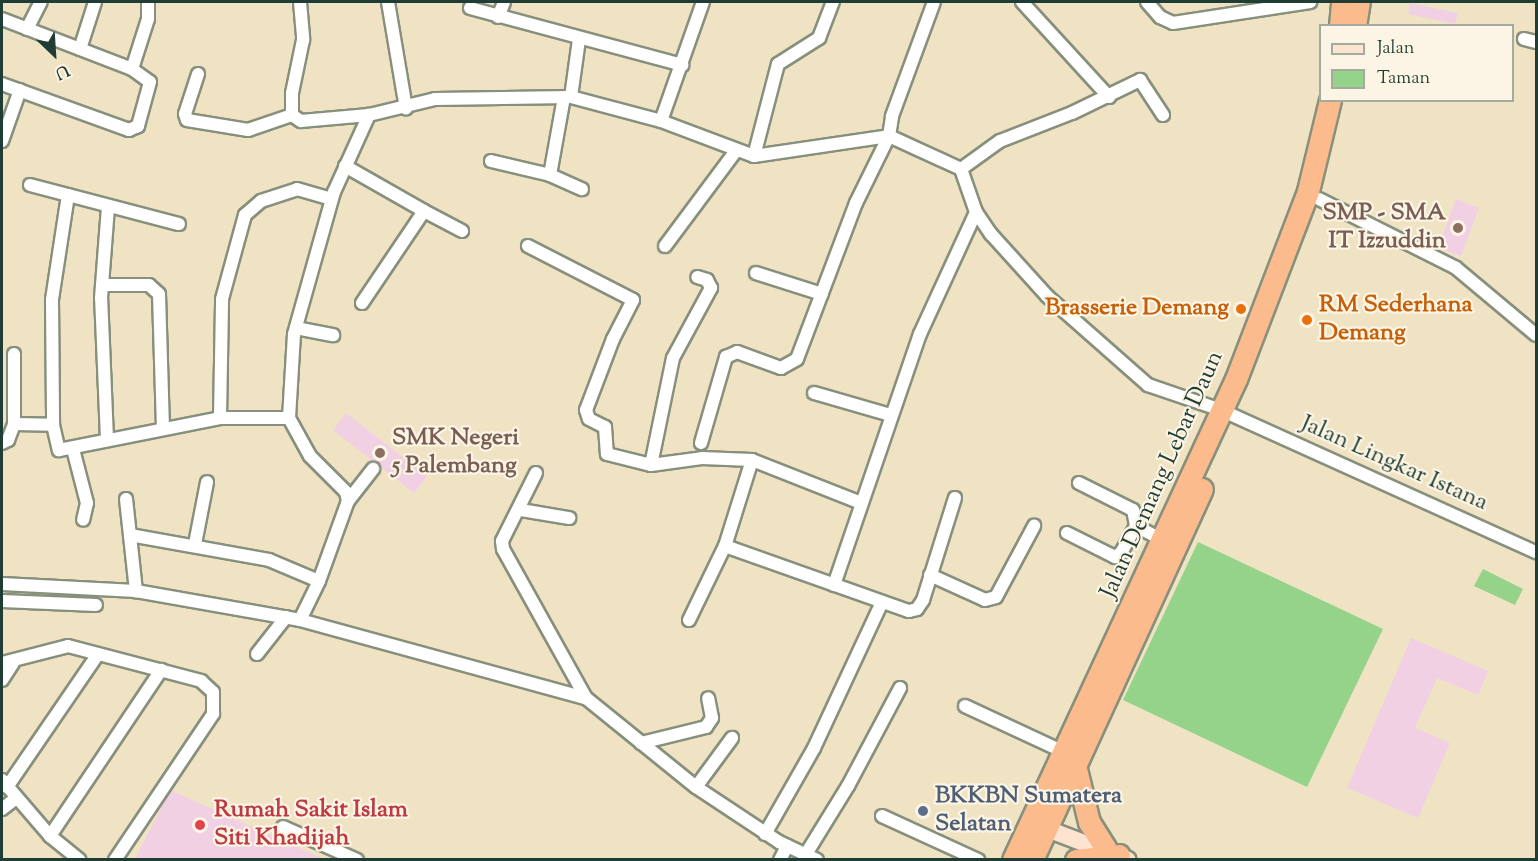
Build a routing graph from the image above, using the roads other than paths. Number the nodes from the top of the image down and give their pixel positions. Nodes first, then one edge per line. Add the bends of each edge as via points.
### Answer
1 (41, 2) edge
2 (95, 2) edge
3 (148, 2) edge
4 (300, 2) edge
5 (388, 2) edge
6 (504, 2) edge
7 (703, 2) edge
8 (832, 2) edge
9 (934, 2) edge
10 (1022, 2) edge
11 (1147, 2) edge
12 (1310, 2) edge
13 (1342, 2) edge
14 (1359, 2) edge
15 (470, 8) dead end
16 (498, 17) junction
17 (2, 19) edge
18 (1340, 24) edge
19 (1355, 24) edge
20 (27, 29) junction
21 (579, 39) junction
22 (80, 49) junction
23 (683, 65) junction
24 (132, 69) junction
25 (198, 74) dead end
26 (2, 84) edge
27 (20, 90) junction
28 (568, 97) junction
29 (1109, 97) junction
30 (1330, 102) edge
31 (1343, 102) edge
32 (406, 108) junction
33 (292, 115) junction
34 (369, 115) junction
35 (1163, 115) dead end
36 (661, 121) junction
37 (889, 136) junction
38 (2, 141) edge
39 (735, 152) junction
40 (754, 156) junction
41 (491, 161) dead end
42 (345, 166) junction
43 (961, 169) junction
44 (550, 175) junction
45 (30, 185) dead end
46 (582, 189) dead end
47 (68, 195) junction
48 (332, 199) junction
49 (1318, 199) junction
50 (108, 207) junction
51 (424, 211) junction
52 (976, 212) junction
53 (179, 224) dead end
54 (462, 231) dead end
55 (528, 246) dead end
56 (665, 246) dead end
57 (756, 273) dead end
58 (697, 277) dead end
59 (102, 285) junction
60 (822, 294) junction
61 (362, 303) dead end
62 (296, 328) junction
63 (333, 335) dead end
64 (1536, 335) edge
65 (14, 354) dead end
66 (814, 393) dead end
67 (1227, 413) junction
68 (890, 415) junction
69 (289, 417) junction
70 (220, 418) junction
71 (14, 424) junction
72 (53, 425) junction
73 (163, 429) junction
74 (107, 440) junction
75 (2, 443) edge
76 (701, 443) dead end
77 (74, 449) junction
78 (752, 460) junction
79 (651, 465) junction
80 (373, 469) dead end
81 (536, 474) dead end
82 (207, 482) dead end
83 (1079, 483) dead end
84 (956, 498) dead end
85 (126, 499) dead end
86 (348, 501) junction
87 (861, 503) junction
88 (521, 510) junction
89 (569, 518) dead end
90 (83, 520) dead end
91 (1034, 526) dead end
92 (1136, 526) junction
93 (1067, 533) dead end
94 (130, 535) junction
95 (1164, 541) junction
96 (195, 544) junction
97 (725, 546) junction
98 (1536, 552) edge
99 (930, 575) junction
100 (319, 582) junction
101 (2, 584) edge
102 (834, 585) junction
103 (49, 586) junction
104 (136, 591) junction
105 (2, 601) edge
106 (46, 602) junction
107 (882, 603) junction
108 (96, 605) dead end
109 (286, 617) junction
110 (300, 620) junction
111 (689, 620) dead end
112 (98, 654) junction
113 (257, 654) dead end
114 (7, 663) edge
115 (161, 670) junction
116 (2, 680) edge
117 (900, 687) dead end
118 (586, 698) junction
119 (708, 698) dead end
120 (965, 706) dead end
121 (732, 738) dead end
122 (641, 743) junction
123 (1062, 751) junction
124 (1076, 770) junction
125 (4, 783) edge
126 (696, 788) junction
127 (15, 800) junction
128 (2, 809) edge
129 (882, 816) dead end
130 (1038, 825) junction
131 (284, 826) dead end
132 (765, 834) junction
133 (51, 836) junction
134 (787, 846) junction
135 (1118, 854) edge
136 (812, 857) edge
137 (80, 860) edge
138 (116, 860) edge
139 (357, 860) edge
140 (780, 860) edge
141 (978, 860) edge
142 (1013, 860) edge
143 (1032, 860) edge
144 (1076, 860) edge

1 - 20 street
2 - 22 street
3 - 24 street via 148,19
4 - 33 street via 303,40 293,85
5 - 32 street
6 - 16 street
7 - 23 street
8 - 40 street via 819,38 777,64
9 - 37 street via 892,116
10 - 29 street
11 - 12 street via 1160,17 1173,23
13 - 18 highway
14 - 19 highway
15 - 16 street
16 - 21 street
17 - 20 street
20 - 22 street
21 - 23 street
21 - 28 street
22 - 24 street
23 - 36 street
24 - 27 street via 150,82 138,126 133,130
25 - 33 street via 185,114 187,120 248,130
26 - 27 street
27 - 38 street
28 - 32 street via 458,97
28 - 36 street
28 - 44 street
29 - 35 street via 1140,80
29 - 43 street via 1000,141
30 - 67 highway, Jalan Demang Lebar Daun via 1308,191
31 - 49 highway, Jalan Demang Lebar Daun via 1335,146
32 - 34 street
33 - 34 street via 301,121 318,122
34 - 42 street
36 - 39 street
37 - 40 street
37 - 43 street
37 - 60 street via 856,203
39 - 40 street
39 - 56 street
41 - 44 street
42 - 48 street
42 - 51 street
43 - 52 street
44 - 46 street
45 - 47 street
47 - 50 street
47 - 72 street via 52,300
48 - 62 street
48 - 70 street via 297,189 261,201 244,215 222,299
49 - 64 street via 1456,267
49 - 67 highway, Jalan Demang Lebar Daun via 1290,281
50 - 53 street
50 - 59 street
51 - 54 street
51 - 61 street
52 - 67 street, Jalan Lingkar Istana via 1047,296 1132,373 1162,391
52 - 68 street via 920,334
55 - 79 street via 633,300 612,339 586,413 589,419 605,427 607,454
57 - 60 street
58 - 79 street via 707,280 711,288 673,358
59 - 73 street via 149,285 159,294
59 - 74 street
60 - 76 street via 799,355 790,365 782,368 736,352 726,357
62 - 63 street
62 - 69 street
65 - 71 street
66 - 68 street
67 - 95 highway, Jalan Demang Lebar Daun
67 - 98 street, Jalan Lingkar Istana
67 - 124 highway, Jalan Demang Lebar Daun
68 - 87 street
69 - 70 street
69 - 86 street via 310,456 346,492
70 - 73 street
71 - 72 street
71 - 75 street via 8,440
72 - 77 street via 57,449
73 - 74 street
74 - 77 street
77 - 90 street via 87,503
78 - 79 street via 702,458
78 - 87 street
78 - 97 street
80 - 86 street
81 - 88 street
82 - 96 street
83 - 92 street via 1133,510
84 - 99 street
85 - 94 street
86 - 100 street
87 - 102 street
88 - 89 street
88 - 118 street via 502,541 503,549
91 - 99 street via 994,598 985,600
92 - 93 street via 1115,557
92 - 95 street
94 - 96 street
94 - 104 street
95 - 123 highway, Jalan Demang Lebar Daun
96 - 100 street via 270,560
97 - 102 street
97 - 111 street
99 - 107 street via 917,609 909,611
100 - 110 street
101 - 103 street
102 - 107 street
103 - 104 street
103 - 106 street
104 - 109 street
105 - 106 street
106 - 108 street
107 - 132 street via 814,748
109 - 110 street
109 - 113 street
110 - 118 street
112 - 114 street via 57,647
112 - 115 street
112 - 125 street
114 - 116 street
115 - 133 street
115 - 138 street via 209,687 216,708
117 - 136 street
118 - 122 street
119 - 122 street via 712,718 706,727
120 - 123 street
121 - 126 street
122 - 126 street
123 - 130 highway, Jalan Demang Lebar Daun
124 - 130 highway, Jalan Demang Lebar Daun
124 - 135 highway via 1089,822
125 - 127 street
126 - 132 street
127 - 128 street
127 - 133 street
129 - 141 street
130 - 135 street
130 - 142 highway, Jalan Demang Lebar Daun
130 - 143 highway, Jalan Demang Lebar Daun
131 - 139 street
132 - 134 street
133 - 137 street
134 - 136 street
134 - 140 street
135 - 144 highway

